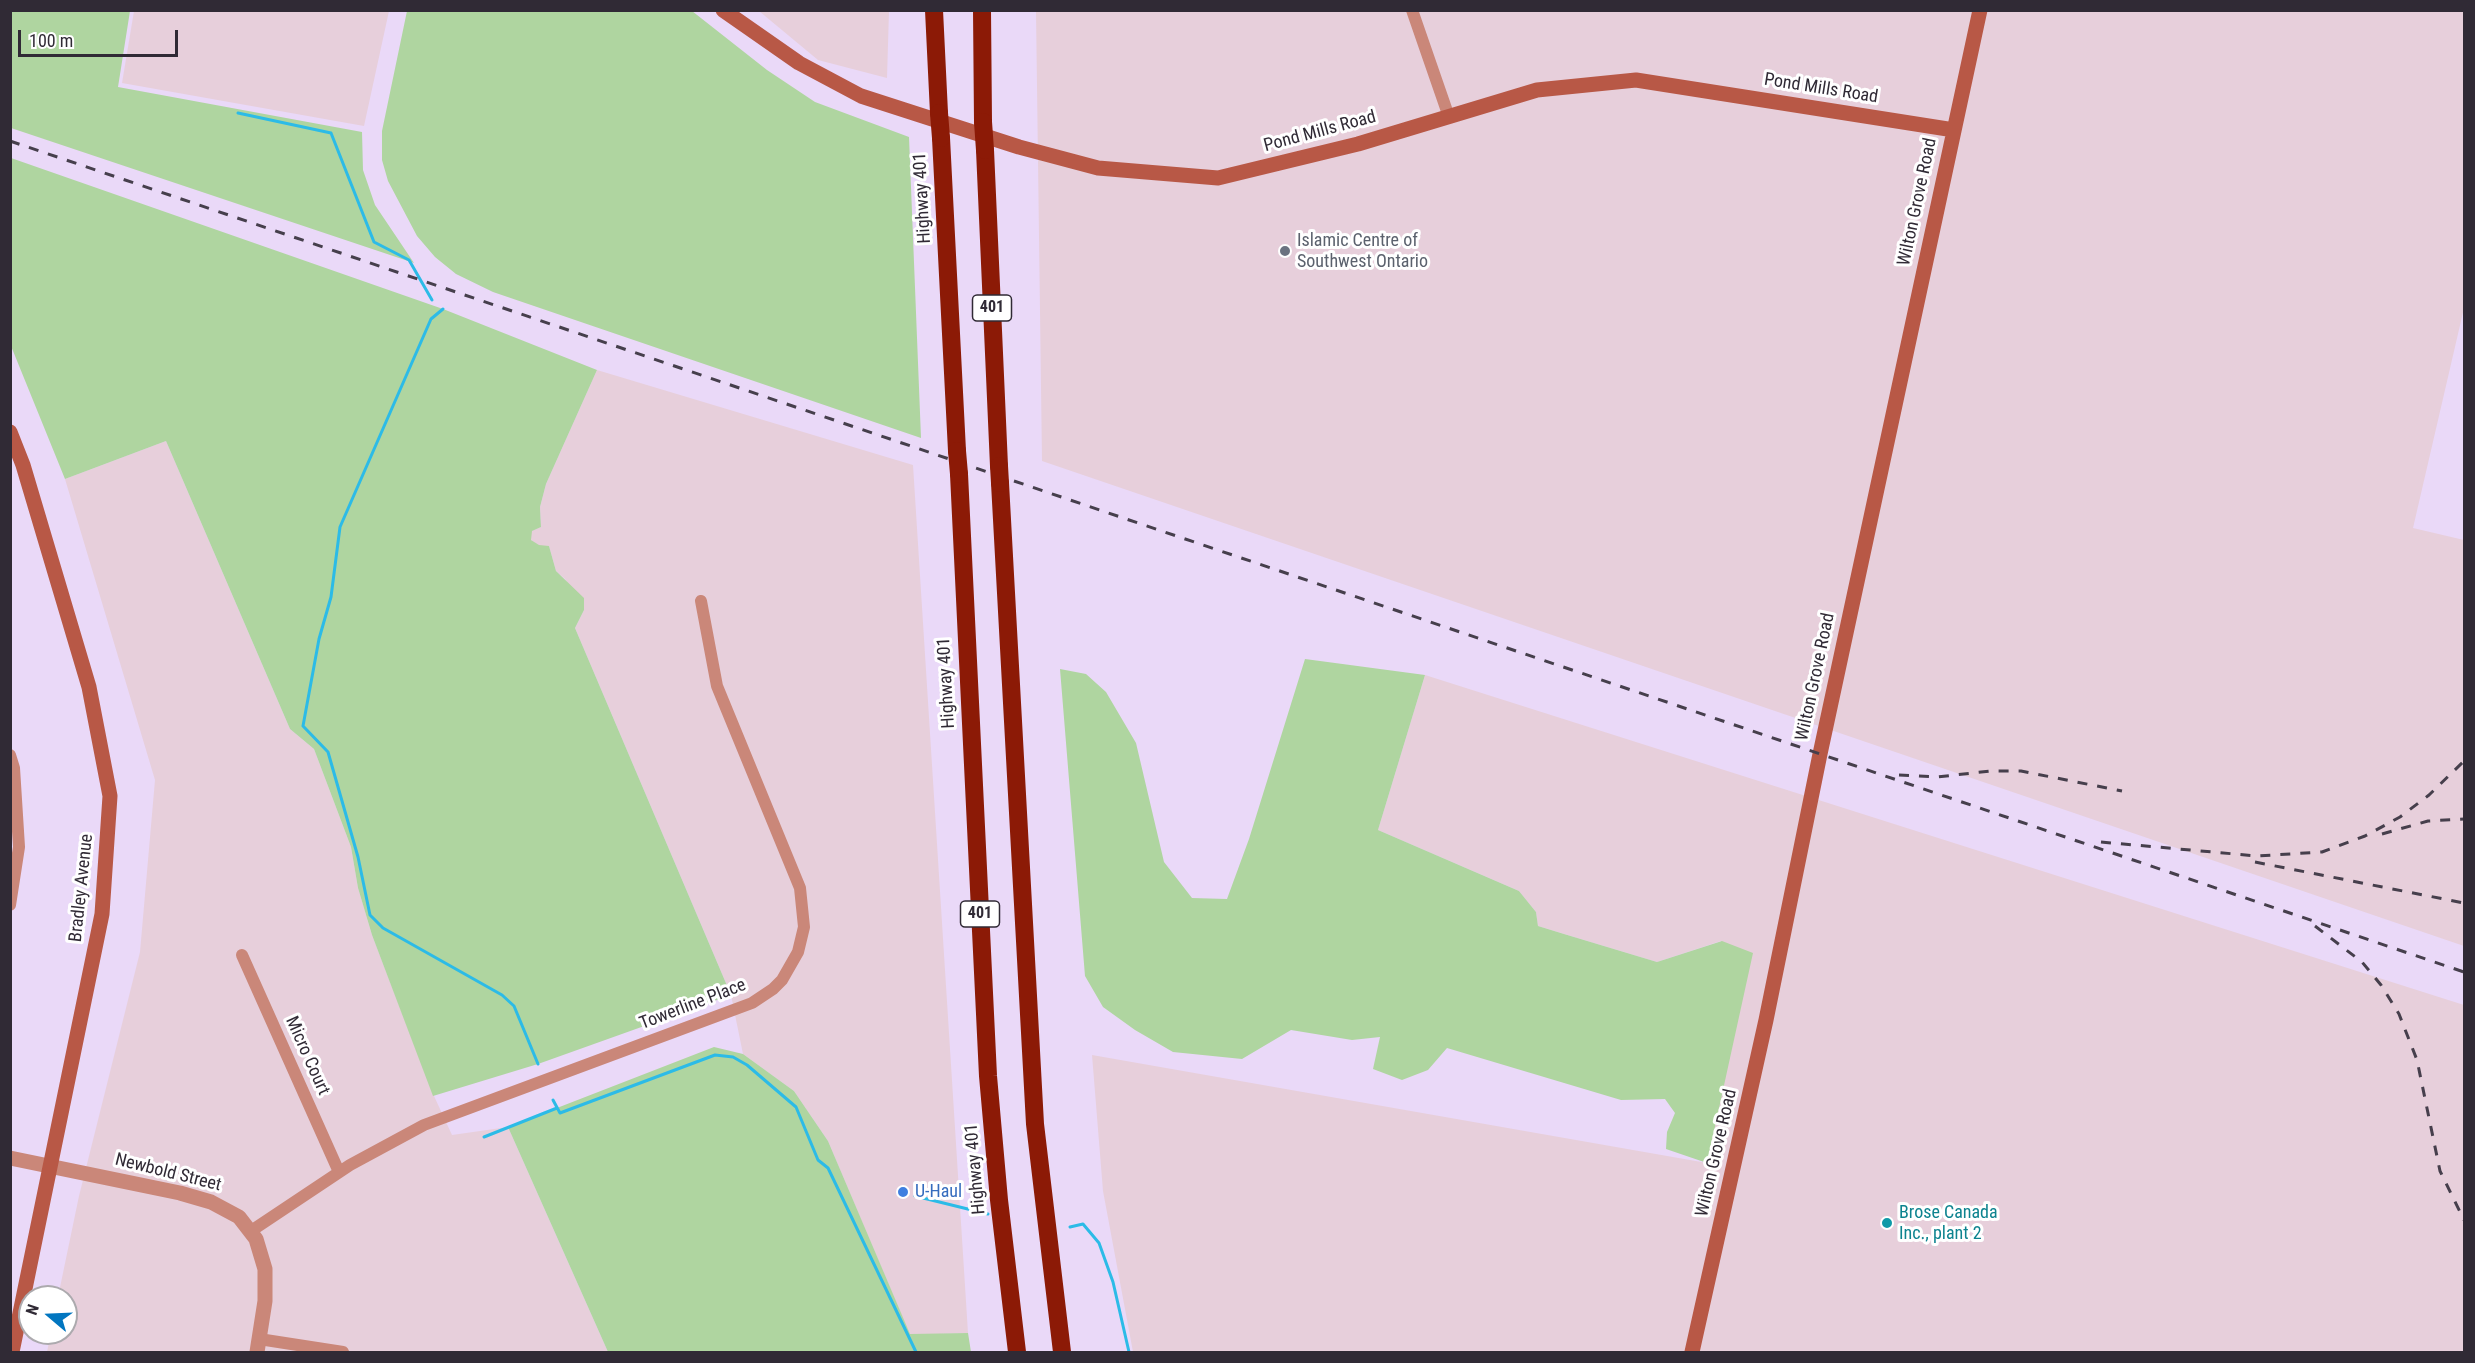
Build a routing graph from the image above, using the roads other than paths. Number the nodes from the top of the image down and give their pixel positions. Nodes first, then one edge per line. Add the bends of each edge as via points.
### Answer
1 (723, 10) edge
2 (934, 10) edge
3 (982, 10) edge
4 (1412, 10) edge
5 (1980, 10) edge
6 (1449, 117) junction
7 (1954, 130) junction
8 (10, 432) edge
9 (701, 601) dead end
10 (10, 755) edge
11 (12, 769) edge
12 (10, 905) edge
13 (242, 955) dead end
14 (10, 1158) edge
15 (51, 1166) junction
16 (339, 1173) junction
17 (251, 1231) junction
18 (258, 1346) edge
19 (12, 1353) edge
20 (343, 1353) edge
21 (1017, 1353) edge
22 (1062, 1353) edge
23 (1692, 1353) edge

1 - 6 main road, Pond Mills Road via 799,63 861,96 1018,147 1098,168 1218,178
2 - 21 highway, Highway 401 / 401, bridge via 988,1076
3 - 22 highway, 401, bridge via 983,122 1035,1124
4 - 6 street
5 - 7 main road, Wilton Grove Road
6 - 7 main road, Pond Mills Road via 1537,90 1636,80
7 - 23 main road, Wilton Grove Road
8 - 15 main road, Bradley Avenue via 89,687 110,796 102,914
9 - 16 street, Towerline Place via 717,686 800,888 804,927 790,969 773,989 752,1003 424,1125
10 - 11 street
11 - 12 street via 19,847
13 - 16 street, Micro Court
14 - 15 street, Newbold Street
15 - 17 street, Newbold Street via 211,1202 239,1218
15 - 19 main road, Bradley Avenue
16 - 17 street, Towerline Place
17 - 18 street, Newbold Street via 265,1269
18 - 20 street

